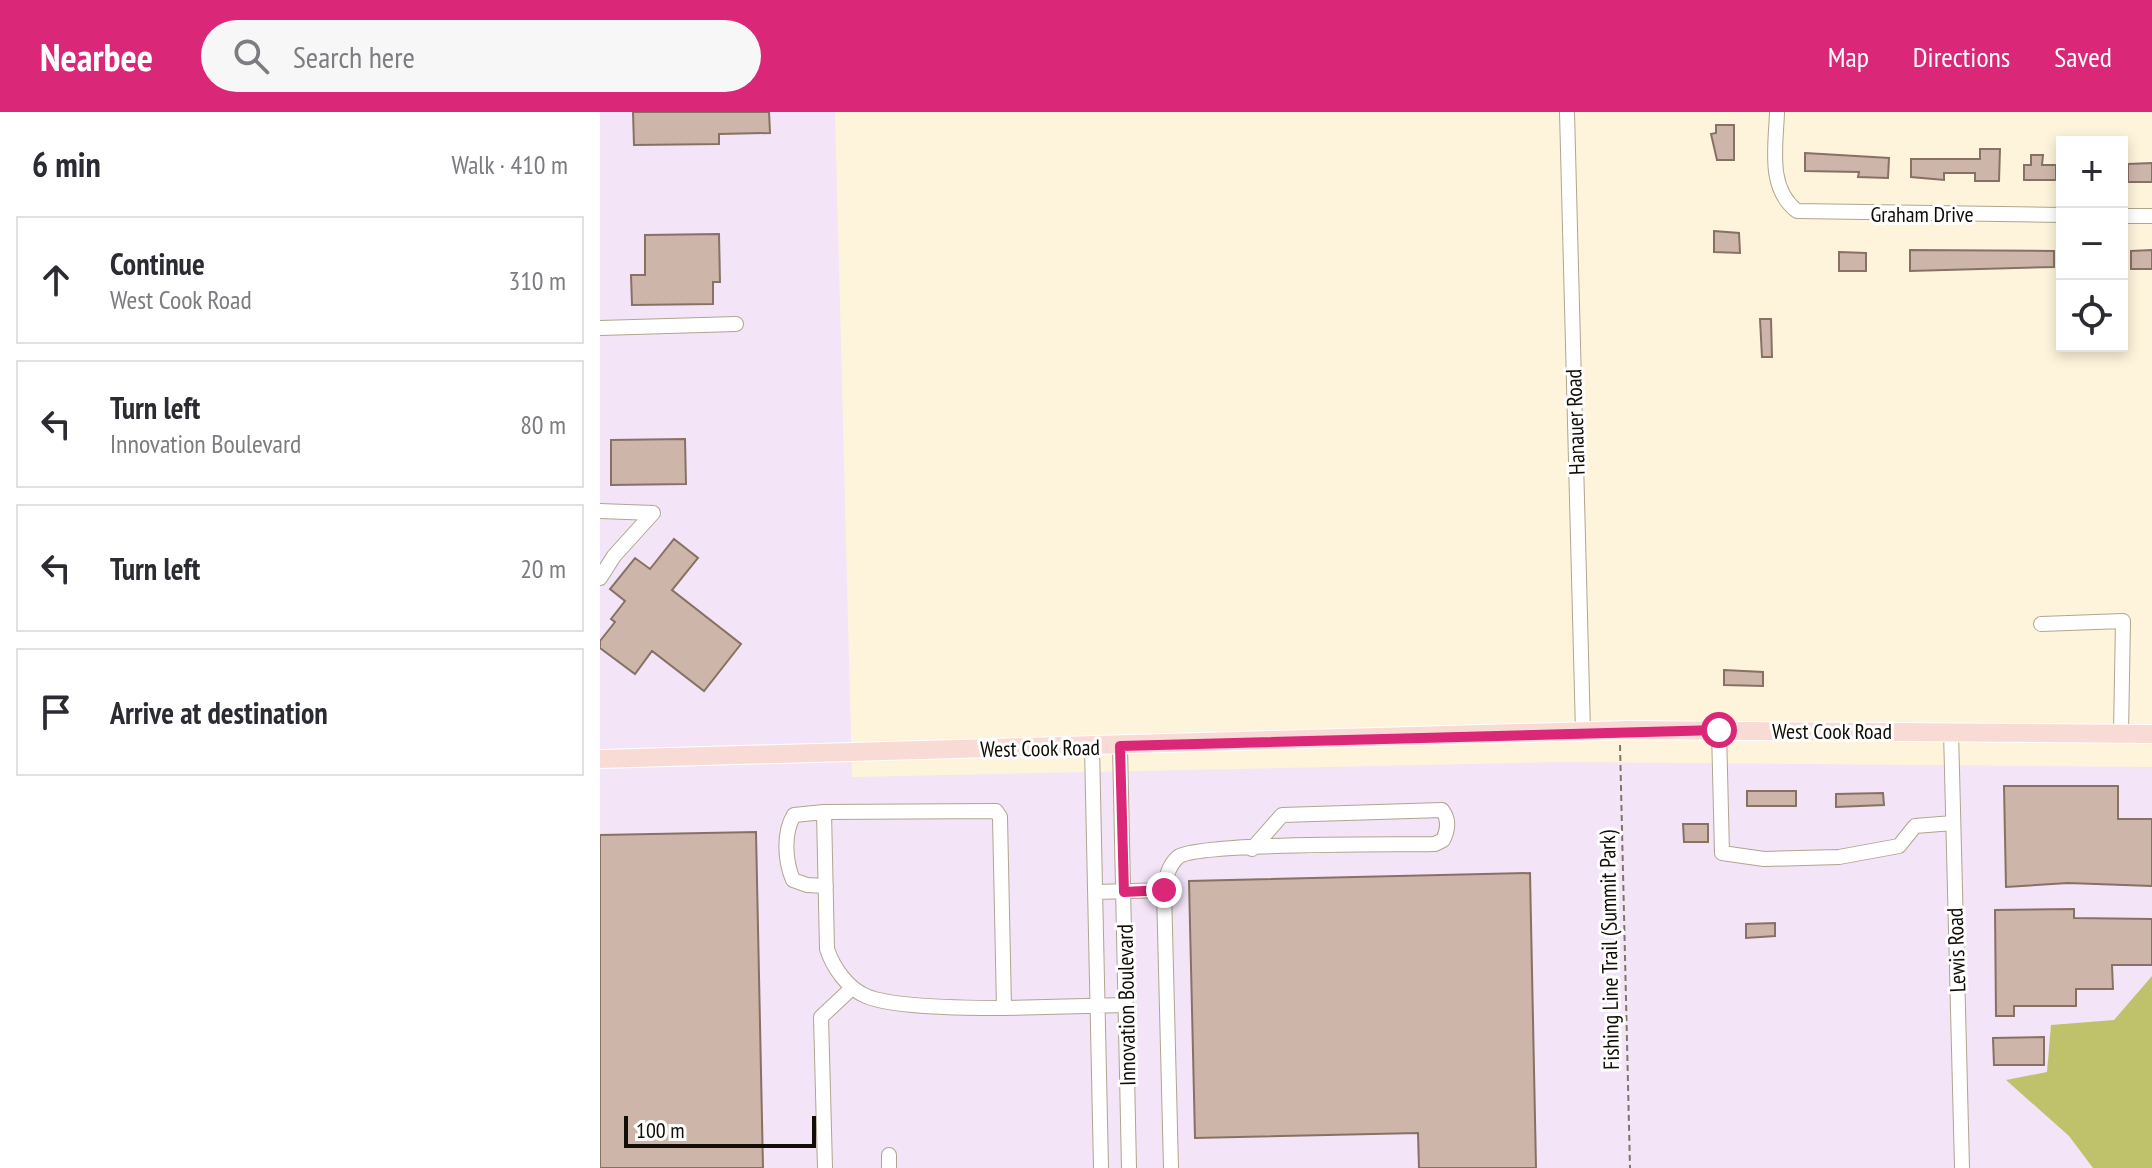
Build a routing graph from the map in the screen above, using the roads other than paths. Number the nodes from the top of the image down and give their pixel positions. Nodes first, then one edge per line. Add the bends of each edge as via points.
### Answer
1 (1567, 112) edge
2 (1777, 112) edge
3 (2056, 215) edge
4 (2128, 216) edge
5 (2152, 216) edge
6 (736, 324) dead end
7 (600, 328) edge
8 (600, 511) edge
9 (600, 578) edge
10 (2041, 624) dead end
11 (1719, 730) junction
12 (1951, 731) junction
13 (1583, 732) junction
14 (2121, 733) junction
15 (2152, 734) edge
16 (1120, 746) junction
17 (1092, 747) junction
18 (600, 759) edge
19 (824, 812) junction
20 (1953, 823) junction
21 (1252, 849) junction
22 (826, 886) junction
23 (1164, 890) junction
24 (1096, 892) junction
25 (1124, 892) junction
26 (852, 988) junction
27 (1125, 1005) junction
28 (1099, 1006) junction
29 (1004, 1008) junction
30 (825, 1168) edge
31 (1101, 1168) edge
32 (1129, 1168) edge
33 (1171, 1168) edge
34 (1962, 1168) edge

1 - 13 street, Hanauer Road
2 - 3 street, Graham Drive via 1776,171 1785,202 1797,211
4 - 5 street
6 - 7 street
8 - 9 street via 653,513
10 - 14 street via 2123,621
11 - 12 main road, West Cook Road
11 - 13 main road, West Cook Road
11 - 20 street via 1722,853 1764,859 1839,857 1899,846 1915,826
12 - 14 main road, West Cook Road
12 - 20 street, Lewis Road
13 - 16 main road, West Cook Road
14 - 15 main road, West Cook Road
16 - 17 main road, West Cook Road
16 - 25 street, Innovation Boulevard
17 - 18 main road, West Cook Road
17 - 24 street, Innovation Boulevard
19 - 22 street
19 - 22 street via 794,815 787,827 788,869 793,880
19 - 29 street via 996,811
20 - 34 street, Lewis Road
21 - 21 street via 1435,844 1447,832 1446,816 1442,810 1282,815
21 - 23 street via 1196,850 1179,856 1167,872
22 - 26 street via 827,949
23 - 25 street
23 - 33 street
24 - 25 street
24 - 28 street, Innovation Boulevard
25 - 27 street, Innovation Boulevard
26 - 29 street via 868,997
26 - 30 street via 821,1017
27 - 28 street
27 - 32 street, Innovation Boulevard
28 - 29 street
28 - 31 street, Innovation Boulevard

